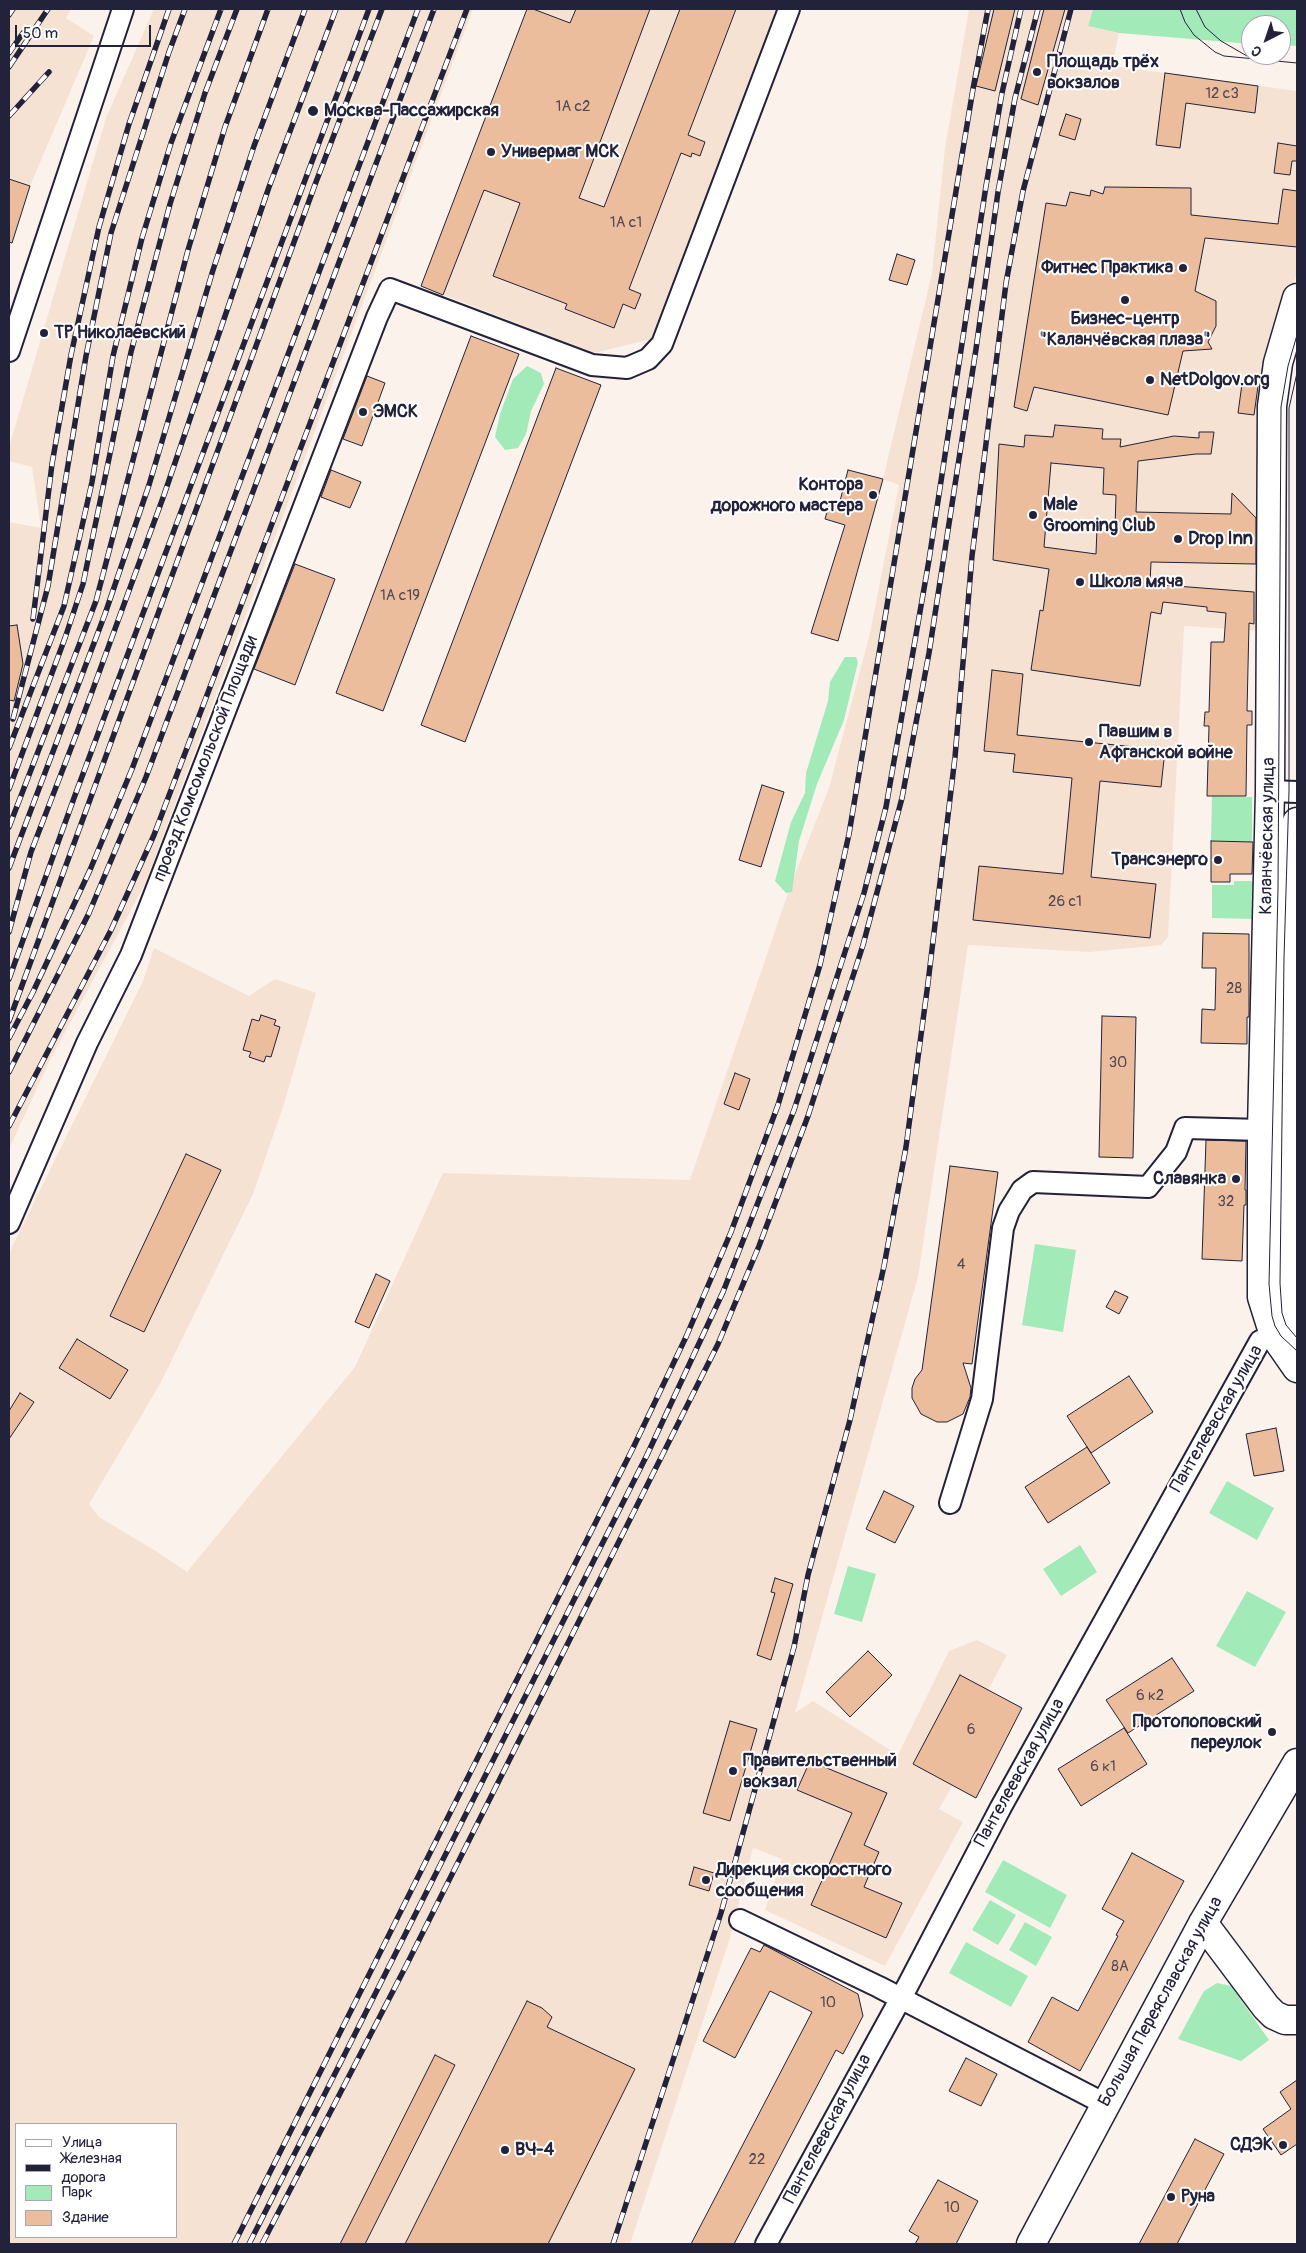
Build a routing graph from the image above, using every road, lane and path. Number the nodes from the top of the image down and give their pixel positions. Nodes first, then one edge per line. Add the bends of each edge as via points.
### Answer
1 (123, 9) edge
2 (789, 9) edge
3 (1295, 310) edge
4 (9, 351) edge
5 (1270, 791) junction
6 (1297, 792) edge
7 (1297, 822) edge
8 (1262, 1130) junction
9 (9, 1223) edge
10 (1289, 1337) edge
11 (1297, 1368) edge
12 (950, 1503) dead end
13 (1297, 1763) edge
14 (740, 1920) dead end
15 (1203, 1923) junction
16 (900, 1998) junction
17 (1297, 2020) edge
18 (1105, 2104) junction
19 (766, 2244) edge
20 (1030, 2244) edge

1 - 4 street
2 - 9 street, проезд Комсомольской Площади via 662,344 648,359 627,368 592,365 390,289 130,955 87,1043
3 - 5 main road, Каланчёвская улица via 1278,363 1272,406
5 - 6 street
5 - 8 main road, Каланчёвская улица
7 - 10 main road, Каланчёвская улица via 1292,958
8 - 10 main road, Каланчёвская улица via 1262,1297
8 - 12 street via 1185,1128 1176,1152 1148,1187 1033,1182 1022,1190 1003,1228 982,1399
10 - 11 main road, Каланчёвская улица
10 - 16 street, Пантелеевская улица via 1260,1341 1001,1807
13 - 15 main road, Большая Переяславская улица
14 - 16 street
15 - 17 main road via 1266,2007 1285,2020
15 - 18 main road, Большая Переяславская улица
16 - 18 street
16 - 19 street, Пантелеевская улица
18 - 20 main road, Большая Переяславская улица

